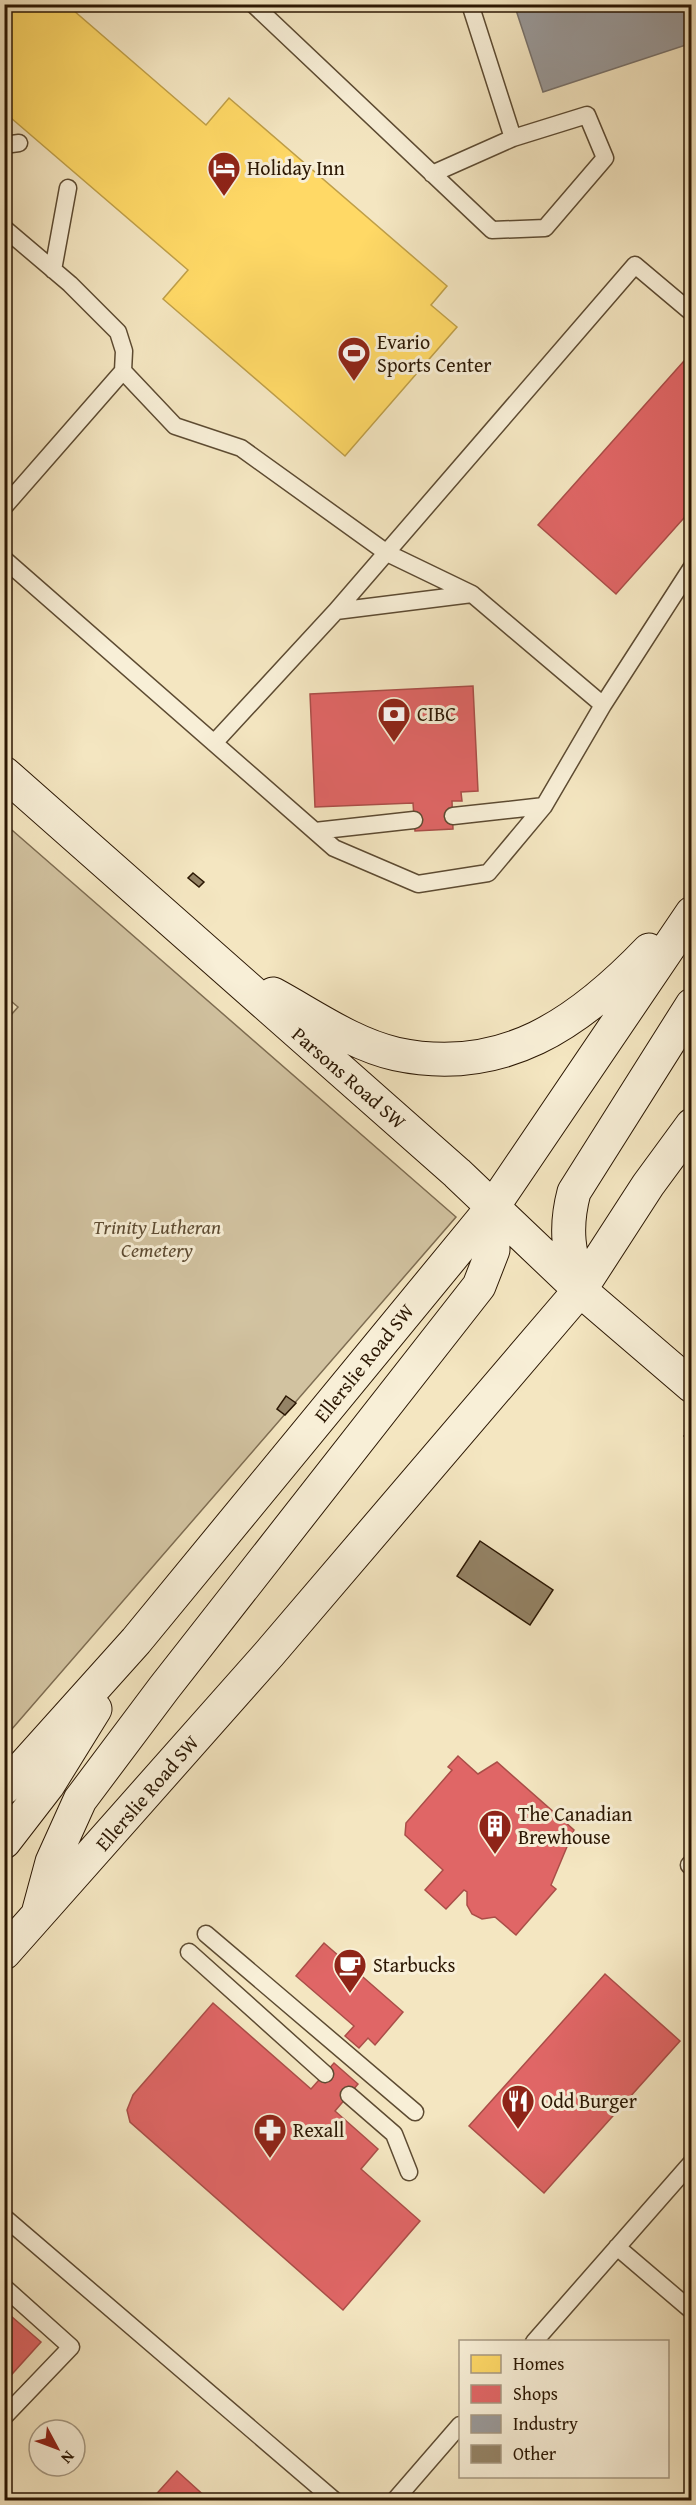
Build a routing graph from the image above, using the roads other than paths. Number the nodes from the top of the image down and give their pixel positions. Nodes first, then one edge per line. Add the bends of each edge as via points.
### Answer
1 (253, 4) edge
2 (470, 4) edge
3 (513, 138) junction
4 (432, 174) junction
5 (68, 188) dead end
6 (4, 228) edge
7 (53, 270) junction
8 (692, 313) edge
9 (123, 371) junction
10 (4, 507) edge
11 (387, 553) junction
12 (4, 559) edge
13 (692, 567) edge
14 (472, 594) junction
15 (336, 610) junction
16 (603, 705) junction
17 (214, 743) junction
18 (4, 772) edge
19 (544, 806) junction
20 (453, 816) dead end
21 (414, 820) dead end
22 (315, 831) junction
23 (692, 906) edge
24 (692, 913) edge
25 (216, 962) junction
26 (692, 1005) edge
27 (692, 1125) edge
28 (492, 1208) junction
29 (580, 1290) junction
30 (692, 1386) edge
31 (136, 1641) junction
32 (4, 1788) edge
33 (4, 1842) edge
34 (692, 1862) edge
35 (692, 1867) edge
36 (36, 1919) junction
37 (206, 1934) dead end
38 (189, 1952) dead end
39 (4, 1953) edge
40 (325, 2074) dead end
41 (349, 2095) dead end
42 (415, 2112) dead end
43 (692, 2162) edge
44 (410, 2172) dead end
45 (4, 2217) edge
46 (617, 2247) junction
47 (4, 2287) edge
48 (692, 2312) edge
49 (536, 2340) edge
50 (4, 2417) edge
51 (459, 2427) edge
52 (334, 2500) edge
53 (395, 2500) edge

1 - 4 lane
2 - 3 lane
3 - 4 lane
3 - 4 lane via 588,115 605,158 544,228 492,230
5 - 7 lane
6 - 7 lane
7 - 9 lane via 118,332 124,351
8 - 11 lane via 635,265
9 - 10 lane
9 - 11 lane via 175,426 240,448
11 - 14 lane
11 - 15 lane
12 - 17 lane
13 - 16 lane
14 - 15 lane
14 - 16 lane
15 - 17 lane
16 - 19 lane
17 - 22 lane
18 - 25 main road, Parsons Road SW
19 - 20 lane
19 - 22 lane via 488,873 418,884 334,848
21 - 22 lane
23 - 25 main road via 605,993 565,1023 524,1044 483,1057 438,1060 394,1053 349,1036
24 - 28 main road, Ellerslie Road SW
25 - 28 main road, Parsons Road SW
26 - 29 main road via 574,1192 567,1241
27 - 29 main road, Ellerslie Road SW
28 - 29 main road, Parsons Road SW
28 - 31 main road, Ellerslie Road SW
28 - 36 main road via 493,1250 479,1286 80,1800 52,1862
29 - 30 main road, Parsons Road SW
29 - 36 main road, Ellerslie Road SW
31 - 32 main road, Ellerslie Road SW
31 - 33 main road via 48,1785
34 - 35 lane
36 - 39 main road, Ellerslie Road SW
37 - 42 lane
38 - 40 lane
41 - 44 lane via 394,2134
43 - 46 lane
45 - 52 lane
46 - 48 lane
46 - 49 lane
47 - 50 lane via 71,2347
51 - 53 lane

